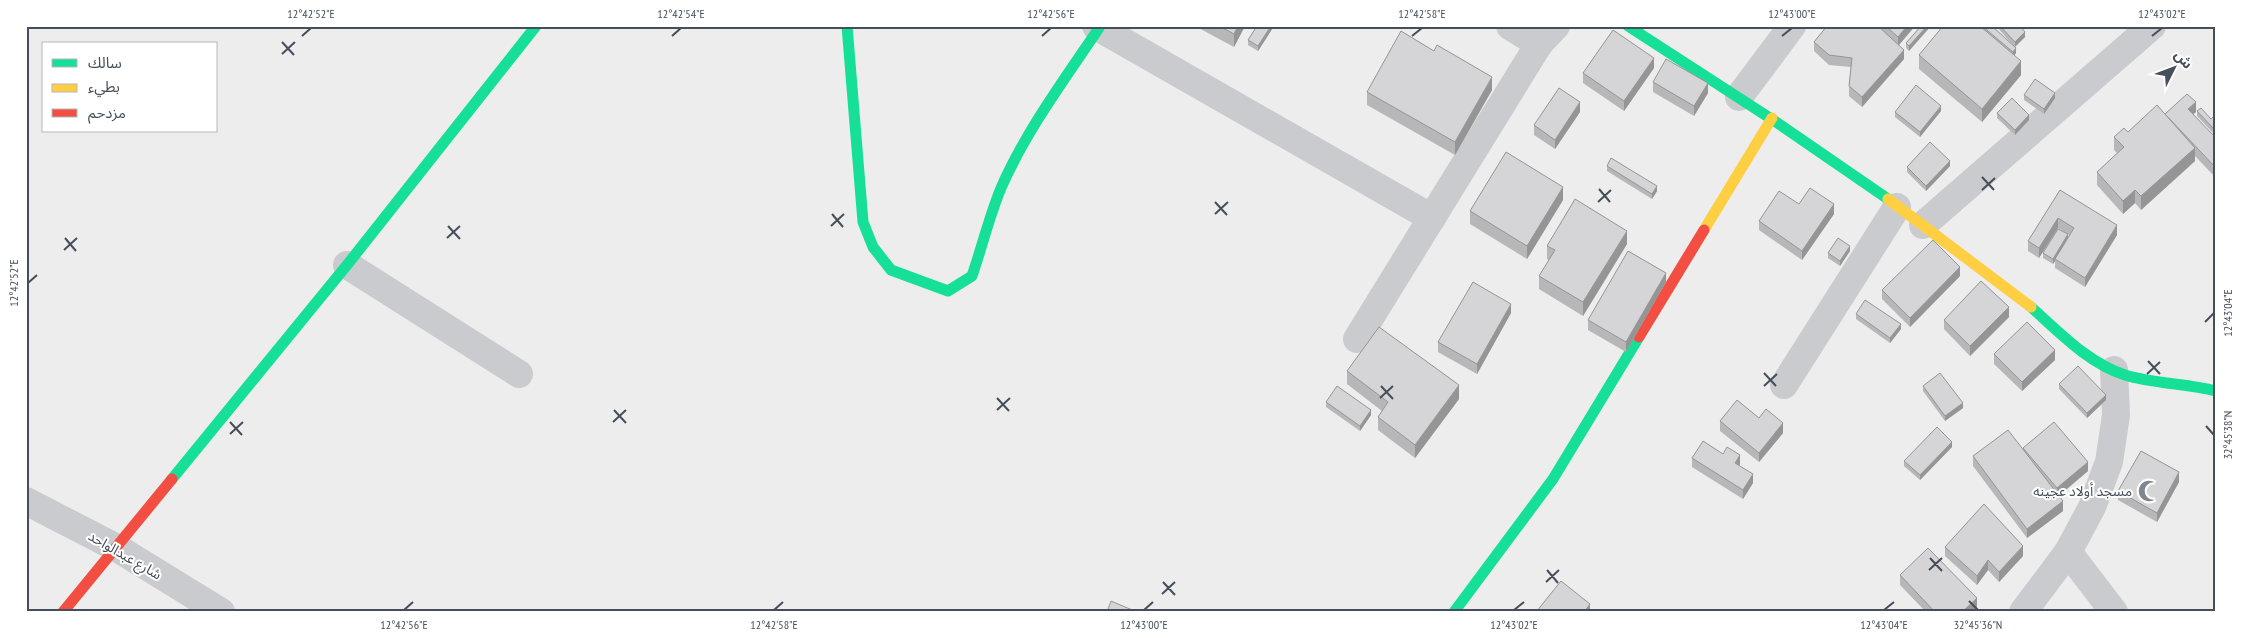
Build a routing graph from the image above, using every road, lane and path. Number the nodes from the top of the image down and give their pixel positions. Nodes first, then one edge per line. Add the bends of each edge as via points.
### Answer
1 (536, 26) edge
2 (847, 26) edge
3 (1510, 26) edge
4 (1628, 26) edge
5 (1792, 26) edge
6 (2152, 26) edge
7 (1098, 27) edge
8 (1547, 35) edge
9 (1739, 98) junction
10 (1772, 118) junction
11 (1897, 207) junction
12 (1432, 218) junction
13 (1923, 225) junction
14 (347, 265) junction
15 (1358, 339) dead end
16 (2114, 370) junction
17 (519, 374) dead end
18 (1784, 385) dead end
19 (2216, 391) edge
20 (26, 501) edge
21 (117, 548) junction
22 (2068, 552) junction
23 (63, 612) edge
24 (221, 612) edge
25 (1454, 612) edge
26 (2022, 612) edge
27 (2114, 612) edge

1 - 14 street
2 - 7 street via 863,222 874,247 891,270 948,291 972,276 1001,190 1021,148
3 - 8 street
4 - 9 street
5 - 9 street
6 - 13 street
7 - 12 street
8 - 12 street
9 - 10 street
10 - 11 street
10 - 25 street via 1553,479
11 - 13 street
11 - 18 street
12 - 15 street
13 - 16 street via 2020,298 2094,360
14 - 17 street
14 - 21 street
16 - 19 street via 2133,377 2198,385
16 - 22 street via 2116,415 2108,462 2092,507
20 - 21 street, شارع عبدالواحد
21 - 23 street
21 - 24 street, شارع عبدالواحد
22 - 26 street
22 - 27 street

